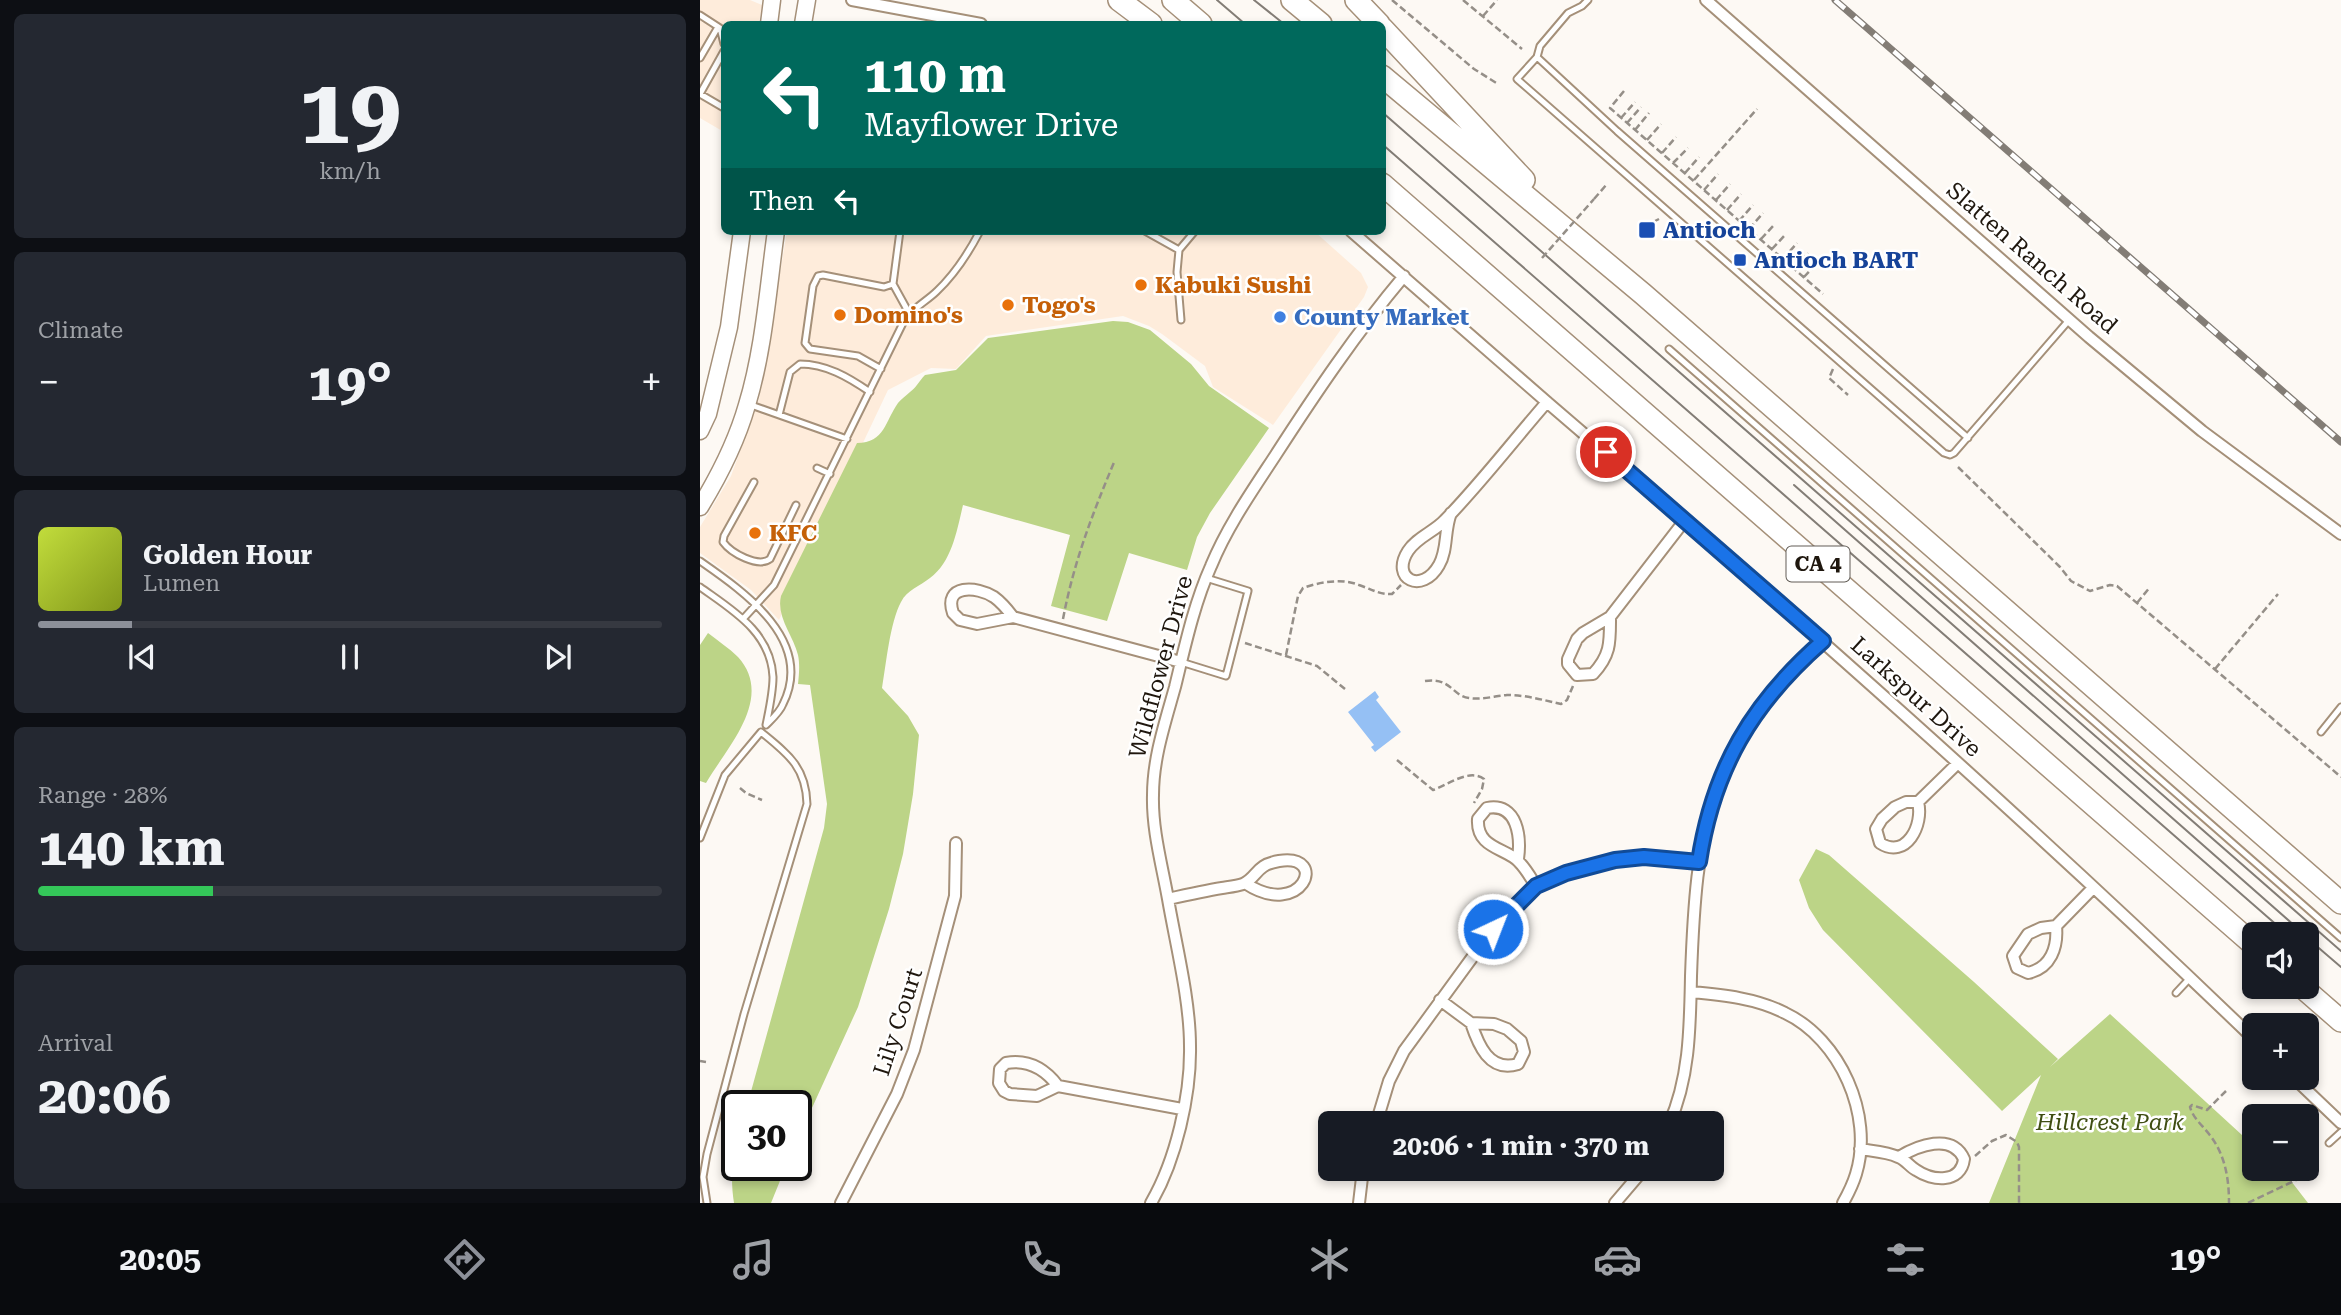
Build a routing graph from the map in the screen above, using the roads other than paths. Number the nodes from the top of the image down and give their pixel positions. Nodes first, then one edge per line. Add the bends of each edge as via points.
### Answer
1 (772, 0) edge
2 (807, 0) edge
3 (852, 0) edge
4 (1119, 0) edge
5 (1173, 0) edge
6 (1292, 0) edge
7 (1356, 0) edge
8 (1588, 0) edge
9 (1706, 0) edge
10 (700, 17) edge
11 (769, 21) edge
12 (804, 21) edge
13 (960, 21) edge
14 (1147, 21) edge
15 (1198, 21) edge
16 (1317, 21) edge
17 (1376, 21) edge
18 (718, 27) junction
19 (1386, 31) edge
20 (721, 36) edge
21 (721, 56) edge
22 (1537, 57) junction
23 (700, 58) edge
24 (1386, 79) edge
25 (700, 94) edge
26 (700, 94) edge
27 (721, 106) edge
28 (1386, 187) edge
29 (741, 235) edge
30 (775, 235) edge
31 (899, 235) edge
32 (978, 235) edge
33 (1152, 235) edge
34 (1192, 235) edge
35 (1356, 235) edge
36 (1580, 241) junction
37 (1179, 250) junction
38 (1404, 276) junction
39 (893, 284) junction
40 (909, 313) junction
41 (2070, 319) junction
42 (1181, 320) dead end
43 (1669, 349) dead end
44 (1683, 361) junction
45 (1676, 368) dead end
46 (881, 369) junction
47 (870, 392) junction
48 (1547, 402) junction
49 (748, 404) junction
50 (779, 415) junction
51 (700, 431) edge
52 (1968, 438) junction
53 (847, 439) junction
54 (817, 468) dead end
55 (830, 474) junction
56 (754, 482) dead end
57 (796, 505) dead end
58 (700, 507) edge
59 (1451, 513) junction
60 (1685, 520) junction
61 (2341, 534) edge
62 (700, 561) edge
63 (1206, 578) junction
64 (700, 587) edge
65 (758, 604) junction
66 (1013, 617) junction
67 (1610, 617) junction
68 (743, 619) junction
69 (1823, 641) junction
70 (1181, 662) junction
71 (2341, 707) edge
72 (766, 725) junction
73 (761, 732) junction
74 (2321, 732) dead end
75 (1958, 762) junction
76 (1918, 802) junction
77 (700, 838) edge
78 (956, 843) dead end
79 (1518, 859) junction
80 (1699, 862) junction
81 (1245, 883) junction
82 (1536, 886) junction
83 (2093, 888) junction
84 (1168, 899) junction
85 (2341, 903) edge
86 (2056, 926) junction
87 (2242, 935) edge
88 (2341, 938) edge
89 (2190, 978) junction
90 (1691, 992) junction
91 (2176, 993) dead end
92 (2316, 999) edge
93 (1440, 1000) junction
94 (2341, 1021) edge
95 (1471, 1023) junction
96 (2242, 1028) edge
97 (1058, 1086) junction
98 (2307, 1090) edge
99 (1182, 1109) junction
100 (1380, 1111) edge
101 (1673, 1111) edge
102 (2341, 1123) edge
103 (2341, 1132) edge
104 (2329, 1143) dead end
105 (1860, 1149) junction
106 (1899, 1157) junction
107 (1362, 1181) edge
108 (1634, 1181) edge
109 (707, 1203) edge
110 (841, 1203) edge
111 (1151, 1203) edge
112 (1359, 1203) edge
113 (1615, 1203) edge
114 (1843, 1203) edge

1 - 11 main road
2 - 12 main road
3 - 13 street
4 - 14 highway
5 - 15 highway
6 - 16 highway
7 - 17 highway
8 - 22 lane via 1568,13 1540,46
9 - 41 street, Slatten Ranch Road
10 - 18 lane
18 - 20 lane
18 - 23 lane
19 - 36 highway
21 - 26 lane
22 - 52 lane
22 - 52 lane via 1517,79 1944,453 1954,453
24 - 36 highway
25 - 27 lane
28 - 87 highway, CA 4
29 - 51 main road via 729,327
30 - 49 main road
31 - 39 lane
32 - 40 lane via 960,267
33 - 37 lane
34 - 37 lane
35 - 38 street, Larkspur Drive
36 - 85 highway
37 - 42 lane
38 - 48 street, Larkspur Drive
38 - 63 street, Wildflower Drive via 1362,327 1285,440 1228,531
39 - 40 lane
39 - 46 lane via 884,287 823,275 816,279 805,343 807,348 858,356
40 - 46 lane
41 - 52 lane
41 - 61 street, Slatten Ranch Road via 2202,431
43 - 44 lane
44 - 45 lane
44 - 88 lane
46 - 47 lane
47 - 50 lane via 828,369 800,364 790,372
47 - 53 lane
48 - 59 street
48 - 60 street, Larkspur Drive
49 - 50 lane
49 - 58 main road
50 - 53 lane
53 - 55 lane
54 - 55 lane
55 - 65 lane via 774,585
56 - 57 lane via 724,536 729,549 759,563 770,559
59 - 59 street via 1404,557 1403,571 1412,581 1425,581 1438,567
60 - 67 street
60 - 69 street, Larkspur Drive
62 - 65 lane
63 - 70 street, Wildflower Drive
63 - 70 lane via 1248,591 1227,676
64 - 68 lane
65 - 68 lane
65 - 72 lane via 777,630 789,661 787,696
66 - 66 street via 984,592 965,589 952,600 953,613 967,622 984,624
66 - 70 street
67 - 67 street via 1583,633 1572,646 1568,664 1577,675 1593,674 1605,657 1611,641
68 - 72 lane via 759,636 771,665
69 - 75 street, Larkspur Drive
69 - 80 street via 1774,688 1736,744 1709,806
70 - 84 street, Wildflower Drive via 1154,778 1154,817
71 - 74 lane
72 - 73 lane
73 - 77 lane via 725,775
73 - 109 lane via 797,766 807,804 706,1154
75 - 76 street
75 - 83 street, Larkspur Drive
76 - 76 street via 1900,804 1882,819 1876,829 1880,844 1897,848 1909,840 1919,821
78 - 110 street, Lily Court via 955,896 924,1019 902,1084
79 - 79 street via 1516,824 1504,811 1487,808 1478,819 1480,831 1491,846
79 - 82 street
80 - 82 street via 1644,857 1615,860
80 - 90 street
81 - 81 street via 1277,895 1299,889 1306,874 1302,865 1290,859 1265,865
81 - 84 street
82 - 93 street via 1493,929
83 - 86 street
83 - 89 street, Larkspur Drive
84 - 99 street, Wildflower Drive via 1189,1031 1190,1062
86 - 86 street via 2033,931 2019,944 2012,959 2017,968 2028,973 2043,967 2055,949
89 - 91 lane
89 - 96 street, Larkspur Drive
90 - 101 street via 1684,1074
90 - 105 street via 1757,1002 1789,1014 1814,1032 1847,1081 1858,1117
92 - 94 highway
93 - 95 street
93 - 100 street via 1399,1060
95 - 95 street via 1486,1055 1502,1065 1518,1064 1524,1052 1521,1041 1500,1026
97 - 97 street via 1042,1094 1020,1096 1001,1088 998,1076 1006,1063 1027,1064 1042,1070
97 - 99 street
98 - 102 street
99 - 111 street, Wildflower Drive via 1166,1174
103 - 104 lane
105 - 106 street
105 - 114 street
106 - 106 street via 1922,1174 1941,1178 1957,1174 1964,1159 1955,1149 1936,1143 1923,1144
107 - 112 street
108 - 113 street

